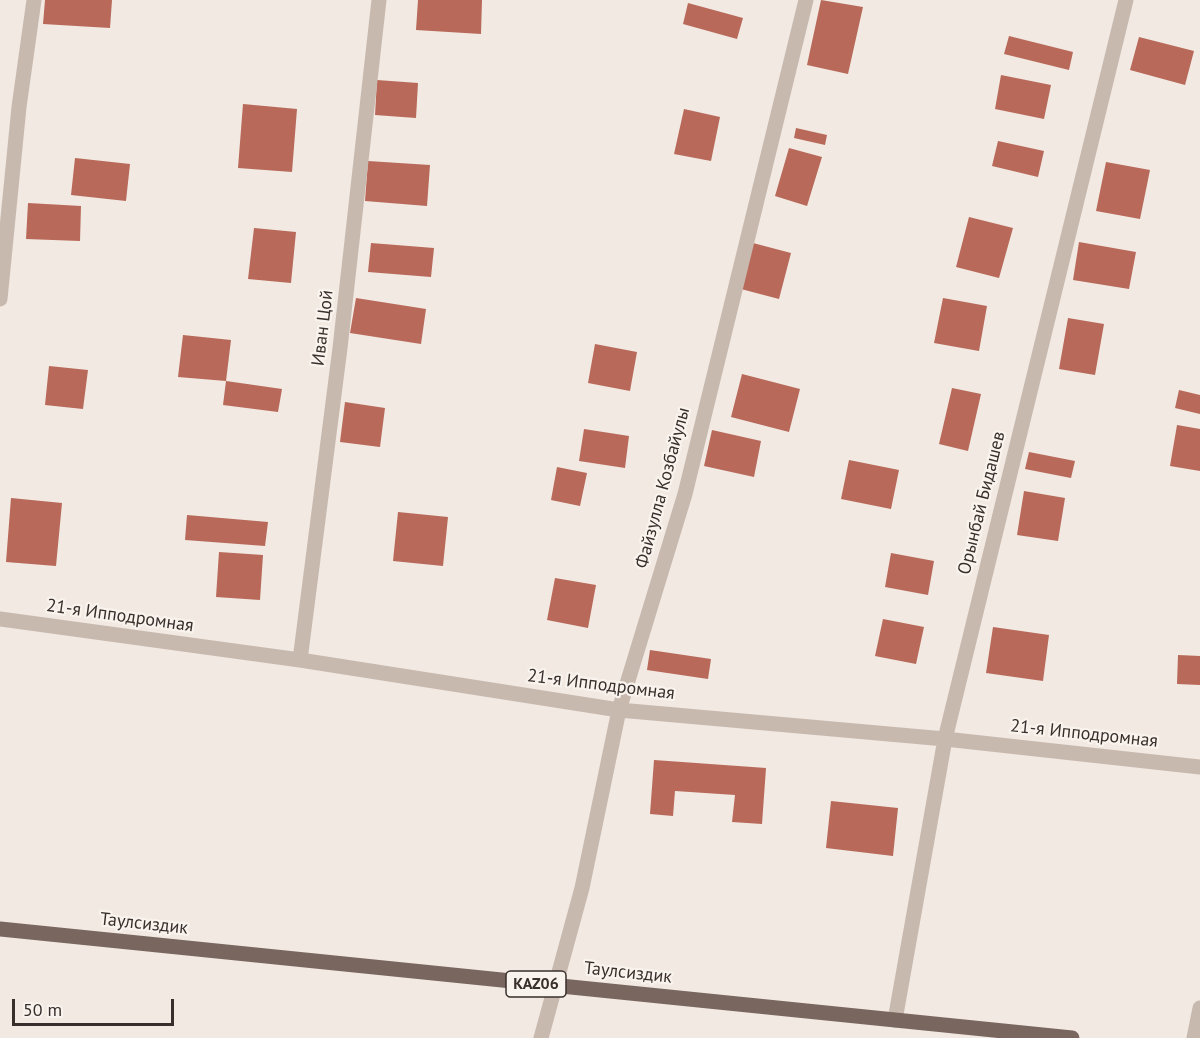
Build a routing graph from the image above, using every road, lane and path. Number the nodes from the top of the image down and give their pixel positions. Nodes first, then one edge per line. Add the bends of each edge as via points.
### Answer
1 (34, 0) edge
2 (379, 0) edge
3 (806, 0) edge
4 (1126, 0) edge
5 (0, 298) edge
6 (0, 619) edge
7 (300, 660) junction
8 (619, 710) junction
9 (945, 739) junction
10 (1200, 767) edge
11 (0, 929) edge
12 (555, 986) junction
13 (1200, 1008) edge
14 (895, 1020) junction
15 (541, 1038) edge
16 (1072, 1038) edge
17 (1194, 1038) edge

1 - 5 street
2 - 7 street, Иван Цой
3 - 8 street, Файзулла Козбайулы via 685,494
4 - 9 street, Орынбай Бидашев
6 - 7 street, 21-я Ипподромная
7 - 8 street, 21-я Ипподромная
8 - 9 street, 21-я Ипподромная
8 - 12 street, Файзулла Козбайулы via 582,888
9 - 10 street, 21-я Ипподромная
9 - 14 street, Орынбай Бидашев
11 - 12 main road, Таулсиздик / KAZ06
12 - 14 main road, Таулсиздик / KAZ06
12 - 15 street, Файзулла Козбайулы
13 - 17 street
14 - 16 main road, Таулсиздик / KAZ06

